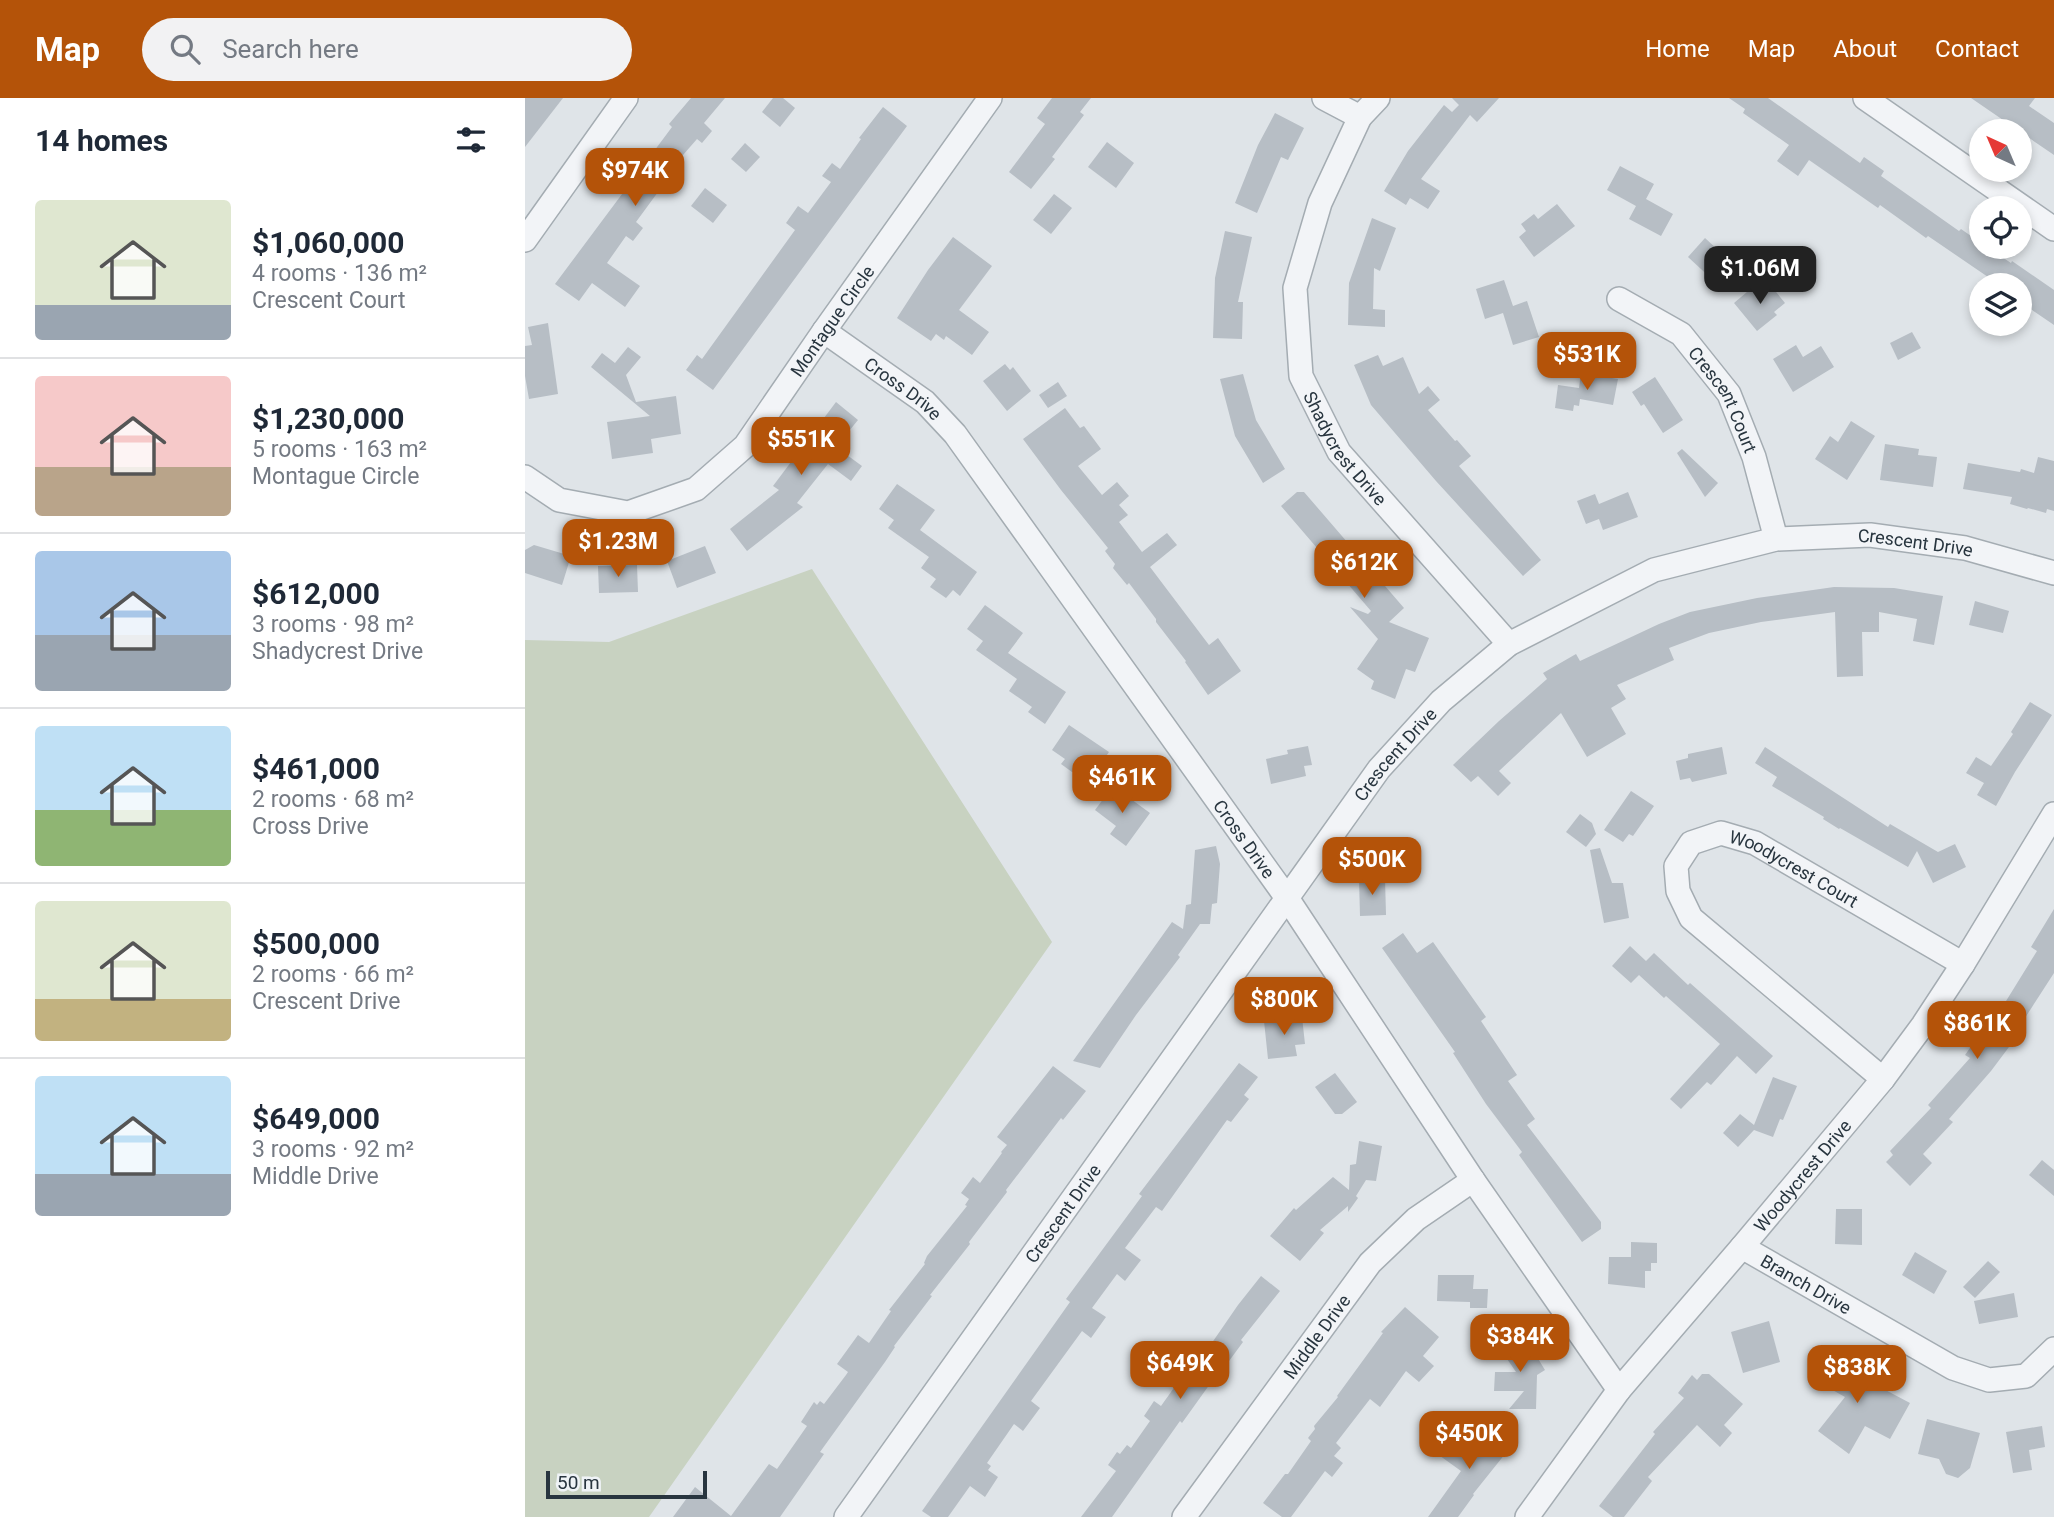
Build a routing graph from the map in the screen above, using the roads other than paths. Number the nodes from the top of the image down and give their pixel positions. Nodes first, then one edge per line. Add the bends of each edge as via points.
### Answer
1 (626, 98) edge
2 (990, 98) edge
3 (1324, 98) edge
4 (1378, 98) edge
5 (1865, 98) edge
6 (1360, 117) junction
7 (2054, 229) edge
8 (525, 240) edge
9 (1619, 299) dead end
10 (824, 331) junction
11 (525, 477) edge
12 (1776, 539) junction
13 (2054, 573) edge
14 (1509, 644) junction
15 (2054, 814) edge
16 (1287, 898) junction
17 (1963, 964) junction
18 (1883, 1079) junction
19 (1473, 1180) junction
20 (1742, 1247) junction
21 (2054, 1349) edge
22 (1619, 1390) junction
23 (846, 1517) edge
24 (1184, 1517) edge
25 (1527, 1517) edge

1 - 8 street
2 - 10 street, Montague Circle
3 - 6 street
4 - 6 street, Shadycrest Drive
5 - 7 street
6 - 14 street, Shadycrest Drive via 1320,203 1295,288 1301,376 1339,452
9 - 12 street, Crescent Court via 1681,334 1729,394 1754,457
10 - 11 street, Montague Circle via 745,446 696,489 628,513 559,500
10 - 16 street, Cross Drive via 925,402 955,434
12 - 13 street, Crescent Drive via 1870,535 1965,548
12 - 14 street, Crescent Drive via 1654,570
14 - 16 street, Crescent Drive via 1441,701 1379,769
15 - 17 street, Woodycrest Drive
16 - 19 street, Cross Drive
16 - 23 street, Crescent Drive
17 - 18 street, Woodycrest Drive
17 - 18 street, Woodycrest Court via 1755,843 1721,833 1691,843 1676,866 1678,891 1691,918
18 - 20 street, Woodycrest Drive
19 - 22 street, Cross Drive
19 - 24 street, Middle Drive via 1416,1219 1370,1262
20 - 21 street, Branch Drive via 1953,1368 1989,1380 2026,1376
20 - 22 street, Woodycrest Drive
22 - 25 street, Woodycrest Drive

